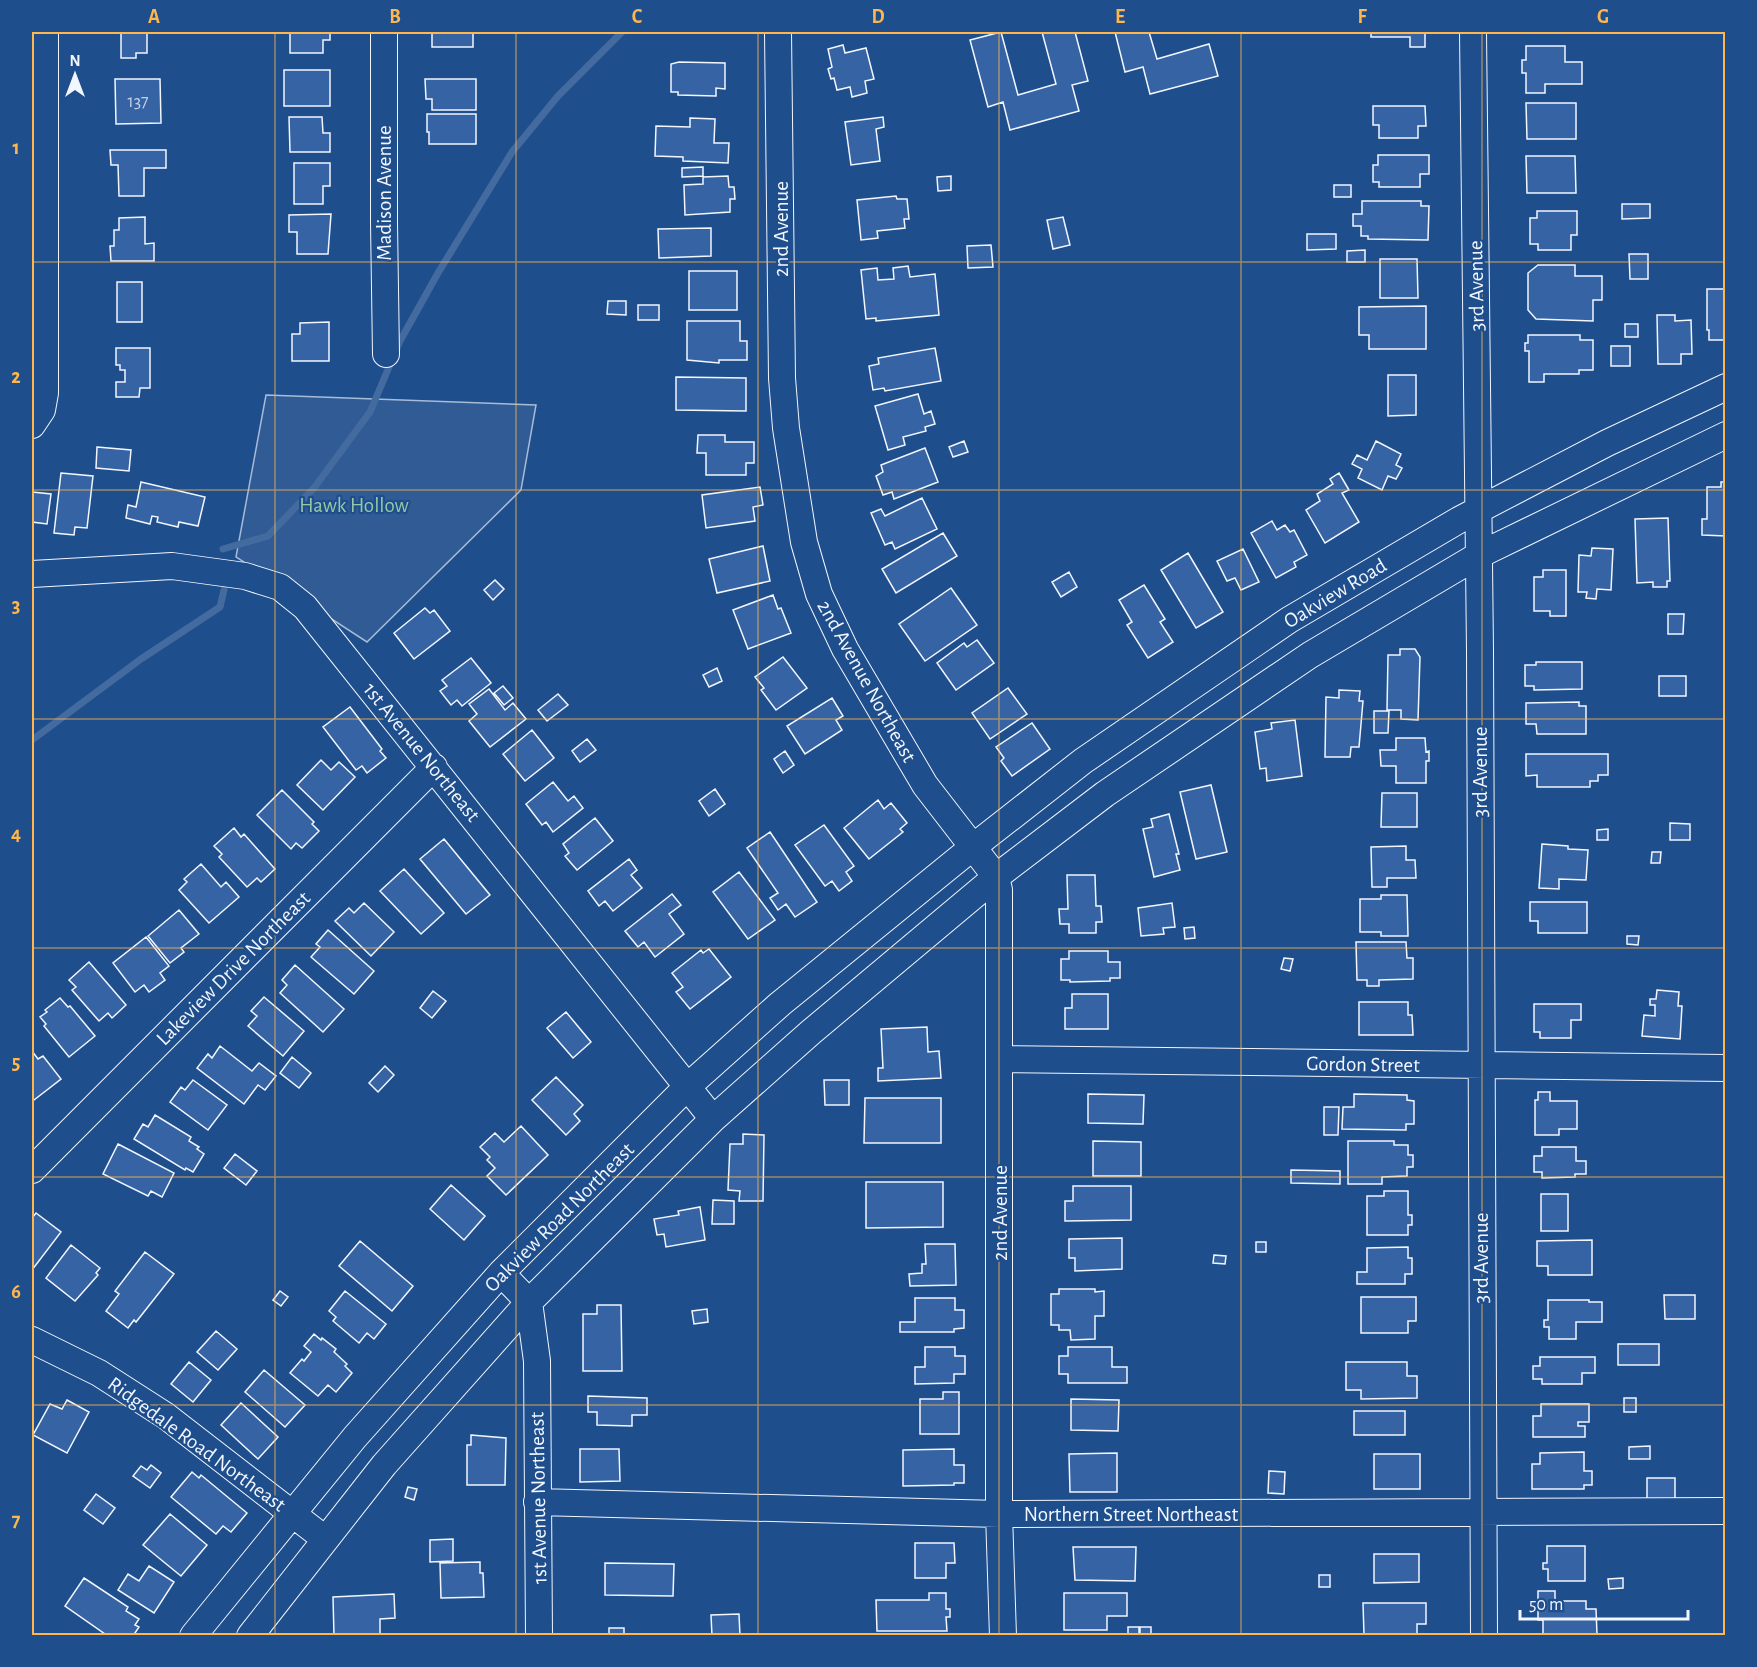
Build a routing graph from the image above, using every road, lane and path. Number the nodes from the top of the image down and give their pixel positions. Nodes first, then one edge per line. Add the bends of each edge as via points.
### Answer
1 (45, 32) edge
2 (384, 32) edge
3 (1473, 32) edge
4 (784, 34) edge
5 (386, 354) dead end
6 (1725, 387) edge
7 (32, 425) edge
8 (786, 426) joint
9 (1725, 435) edge
10 (1479, 509) junction
11 (1479, 555) junction
12 (32, 574) edge
13 (434, 767) junction
14 (973, 847) junction
15 (996, 877) junction
16 (1000, 1059) junction
17 (1480, 1065) junction
18 (1725, 1068) edge
19 (687, 1087) junction
20 (713, 1119) junction
21 (32, 1170) edge
22 (501, 1273) junction
23 (529, 1302) junction
24 (32, 1340) edge
25 (537, 1502) junction
26 (1725, 1511) edge
27 (292, 1513) junction
28 (1482, 1513) junction
29 (999, 1514) junction
30 (326, 1539) junction
31 (193, 1635) edge
32 (250, 1635) edge
33 (539, 1635) edge
34 (1003, 1635) edge
35 (1484, 1635) edge

1 - 7 street via 45,393 42,410
2 - 5 street, Madison Avenue
3 - 10 street, 3rd Avenue
4 - 8 street, 2nd Avenue via 782,378
6 - 10 street, Oakview Road
8 - 14 street, 2nd Avenue Northeast via 804,542 819,594 845,649 924,785
9 - 11 street, Oakview Road
10 - 11 street, 3rd Avenue
10 - 14 street, Oakview Road via 1289,620 1083,761
11 - 15 street, Oakview Road via 1310,655 1106,794
11 - 17 street, 3rd Avenue
12 - 13 street, 1st Avenue Northeast via 172,567 245,576 280,587 305,607
13 - 19 street, 1st Avenue Northeast
13 - 21 street, Lakeview Drive Northeast
14 - 15 street, 2nd Avenue Northeast
14 - 19 street, Oakview Road Northeast via 780,1004
15 - 16 street, 2nd Avenue
15 - 20 street, Oakview Road Northeast
16 - 17 street, Gordon Street
16 - 29 street, 2nd Avenue
17 - 18 street, Gordon Street
17 - 28 street, 3rd Avenue
19 - 20 street, 1st Avenue Northeast
19 - 22 street, Oakview Road Northeast
20 - 23 street, Oakview Road Northeast
22 - 23 street
22 - 27 street, Oakview Road Northeast
23 - 25 street, 1st Avenue Northeast via 537,1361
23 - 30 street, Oakview Road Northeast via 384,1465
24 - 27 street, Ridgedale Road Northeast via 99,1373 166,1416
25 - 29 street, Northern Street Northeast
25 - 33 street, 1st Avenue Northeast
26 - 28 street, Northern Street Northeast
27 - 30 street, Ridgedale Road Northeast
27 - 31 street, Oakview Road Northeast
28 - 29 street, Northern Street Northeast
28 - 35 street, 3rd Avenue
29 - 34 street
30 - 32 street, Oakview Road Northeast

